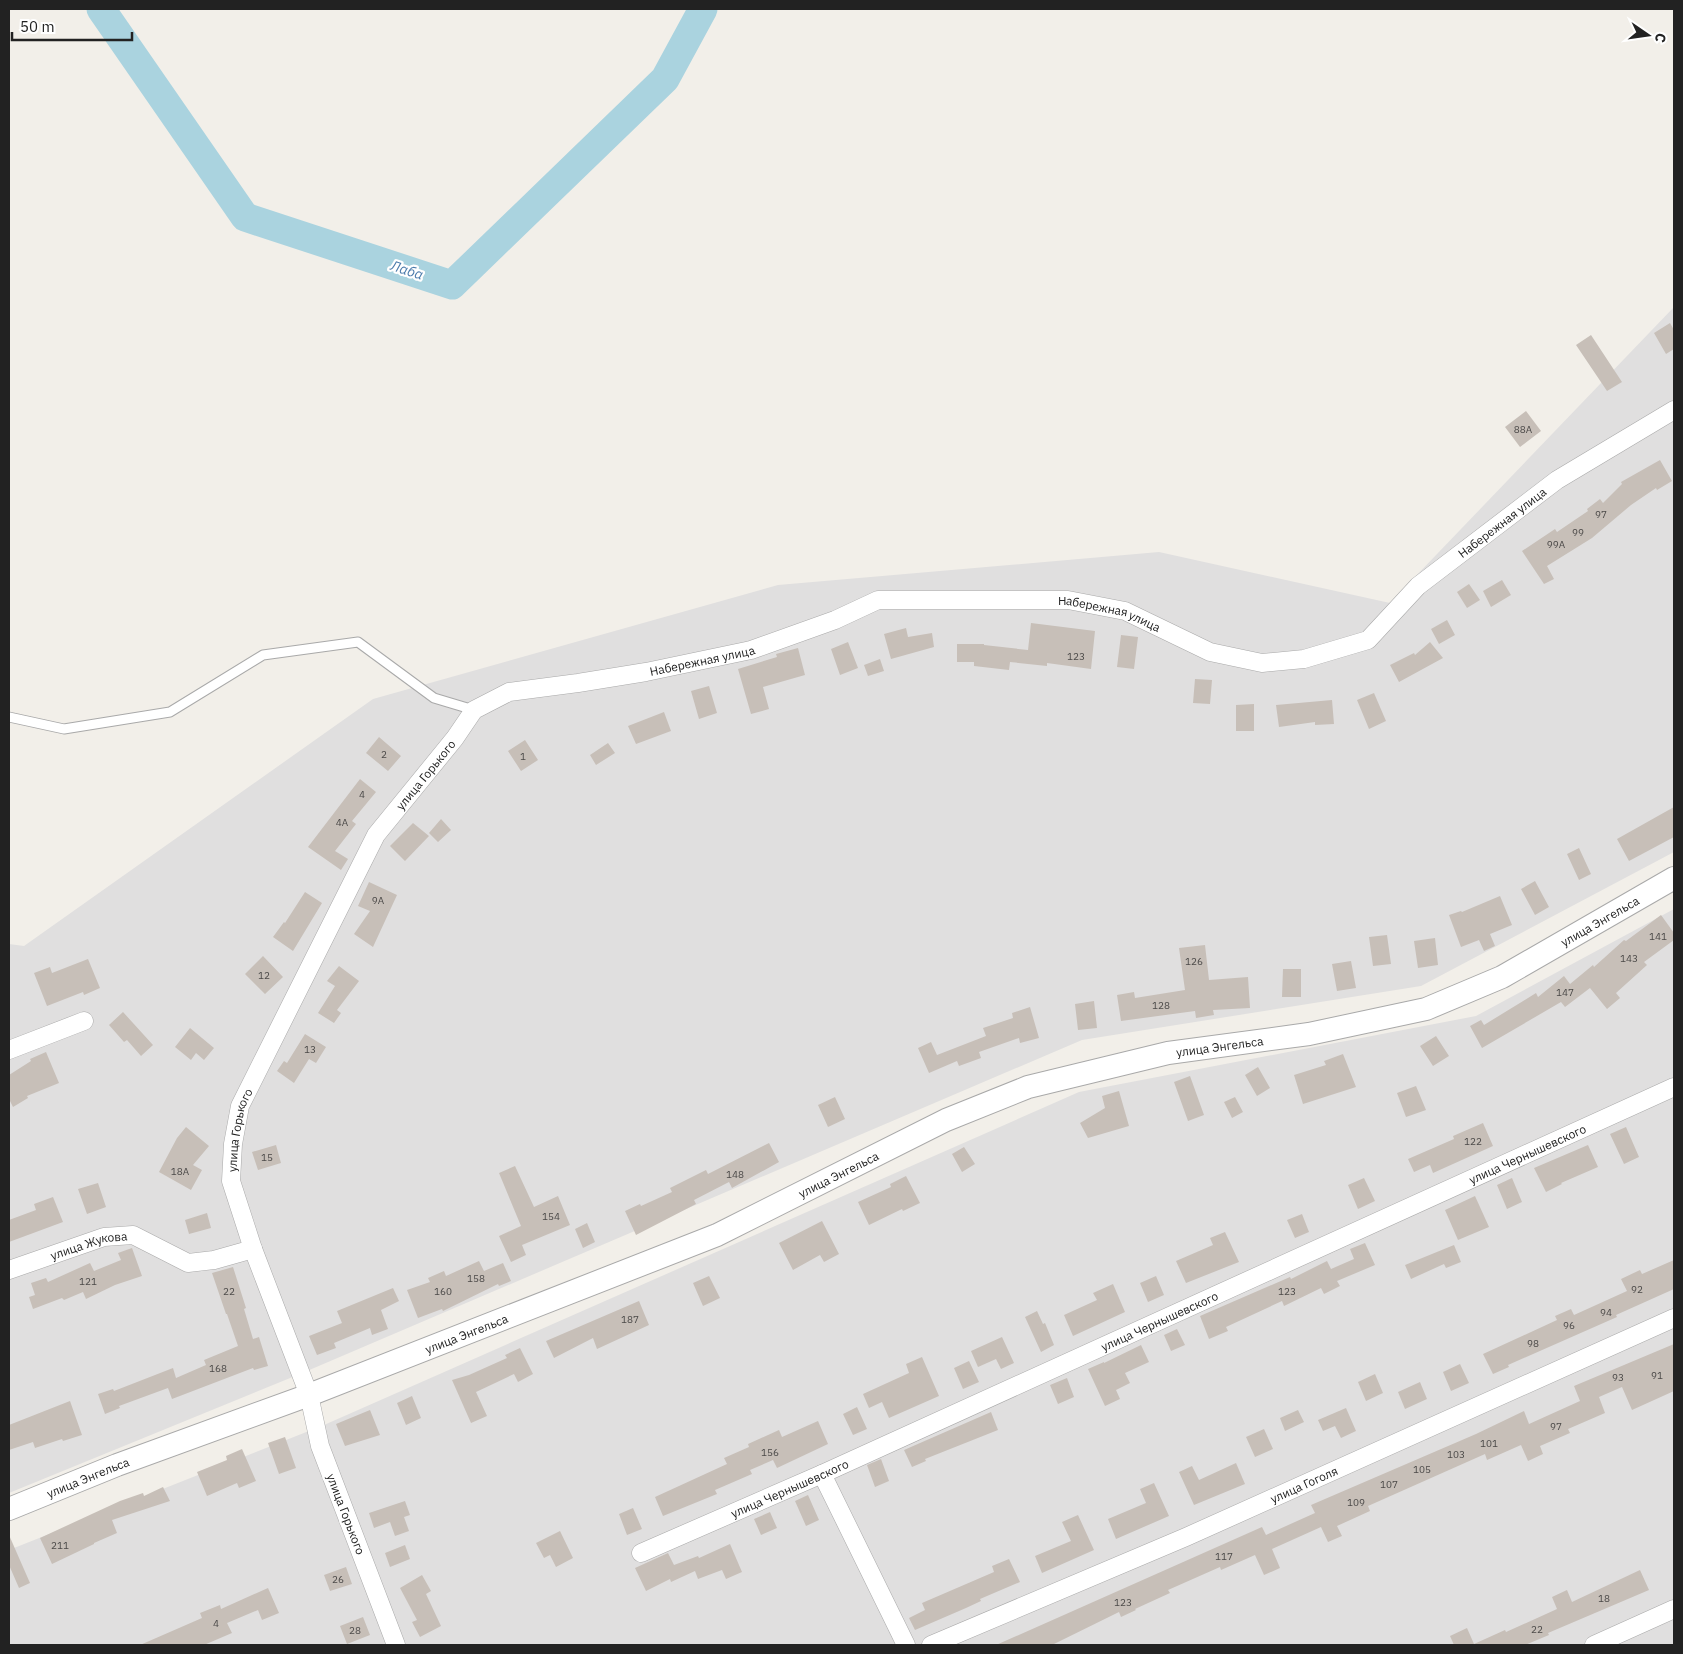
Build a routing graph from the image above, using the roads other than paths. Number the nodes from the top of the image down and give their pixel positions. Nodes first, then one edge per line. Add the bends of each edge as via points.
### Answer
1 (1674, 410) edge
2 (474, 710) junction
3 (9, 718) edge
4 (1674, 878) edge
5 (84, 1020) dead end
6 (9, 1050) edge
7 (1674, 1087) edge
8 (253, 1248) junction
9 (9, 1270) edge
10 (1674, 1318) edge
11 (309, 1395) junction
12 (822, 1474) junction
13 (9, 1509) edge
14 (642, 1553) dead end
15 (1674, 1609) edge
16 (396, 1645) edge
17 (906, 1645) edge
18 (931, 1645) edge
19 (1594, 1645) edge

1 - 2 street, Набережная улица via 1557,480 1418,586 1368,640 1304,659 1262,663 1210,652 1125,611 1068,600 878,600 835,620 751,650 578,684 509,692
2 - 3 lane via 434,698 358,642 263,655 170,712 64,729
2 - 8 street, улица Горького via 376,835 240,1106 231,1181
4 - 11 street, улица Энгельса via 1502,977 1426,1010 1309,1034 1168,1053 1028,1087 946,1120 717,1236
5 - 6 street
7 - 12 street, улица Чернышевского
8 - 9 street, улица Жукова via 214,1260 188,1263 133,1235 104,1237
8 - 11 street, улица Горького
10 - 18 street, улица Гоголя via 1186,1538
11 - 13 street, улица Энгельса via 117,1465
11 - 16 street, улица Горького via 320,1446
12 - 14 street, улица Чернышевского
12 - 17 street
15 - 19 street

